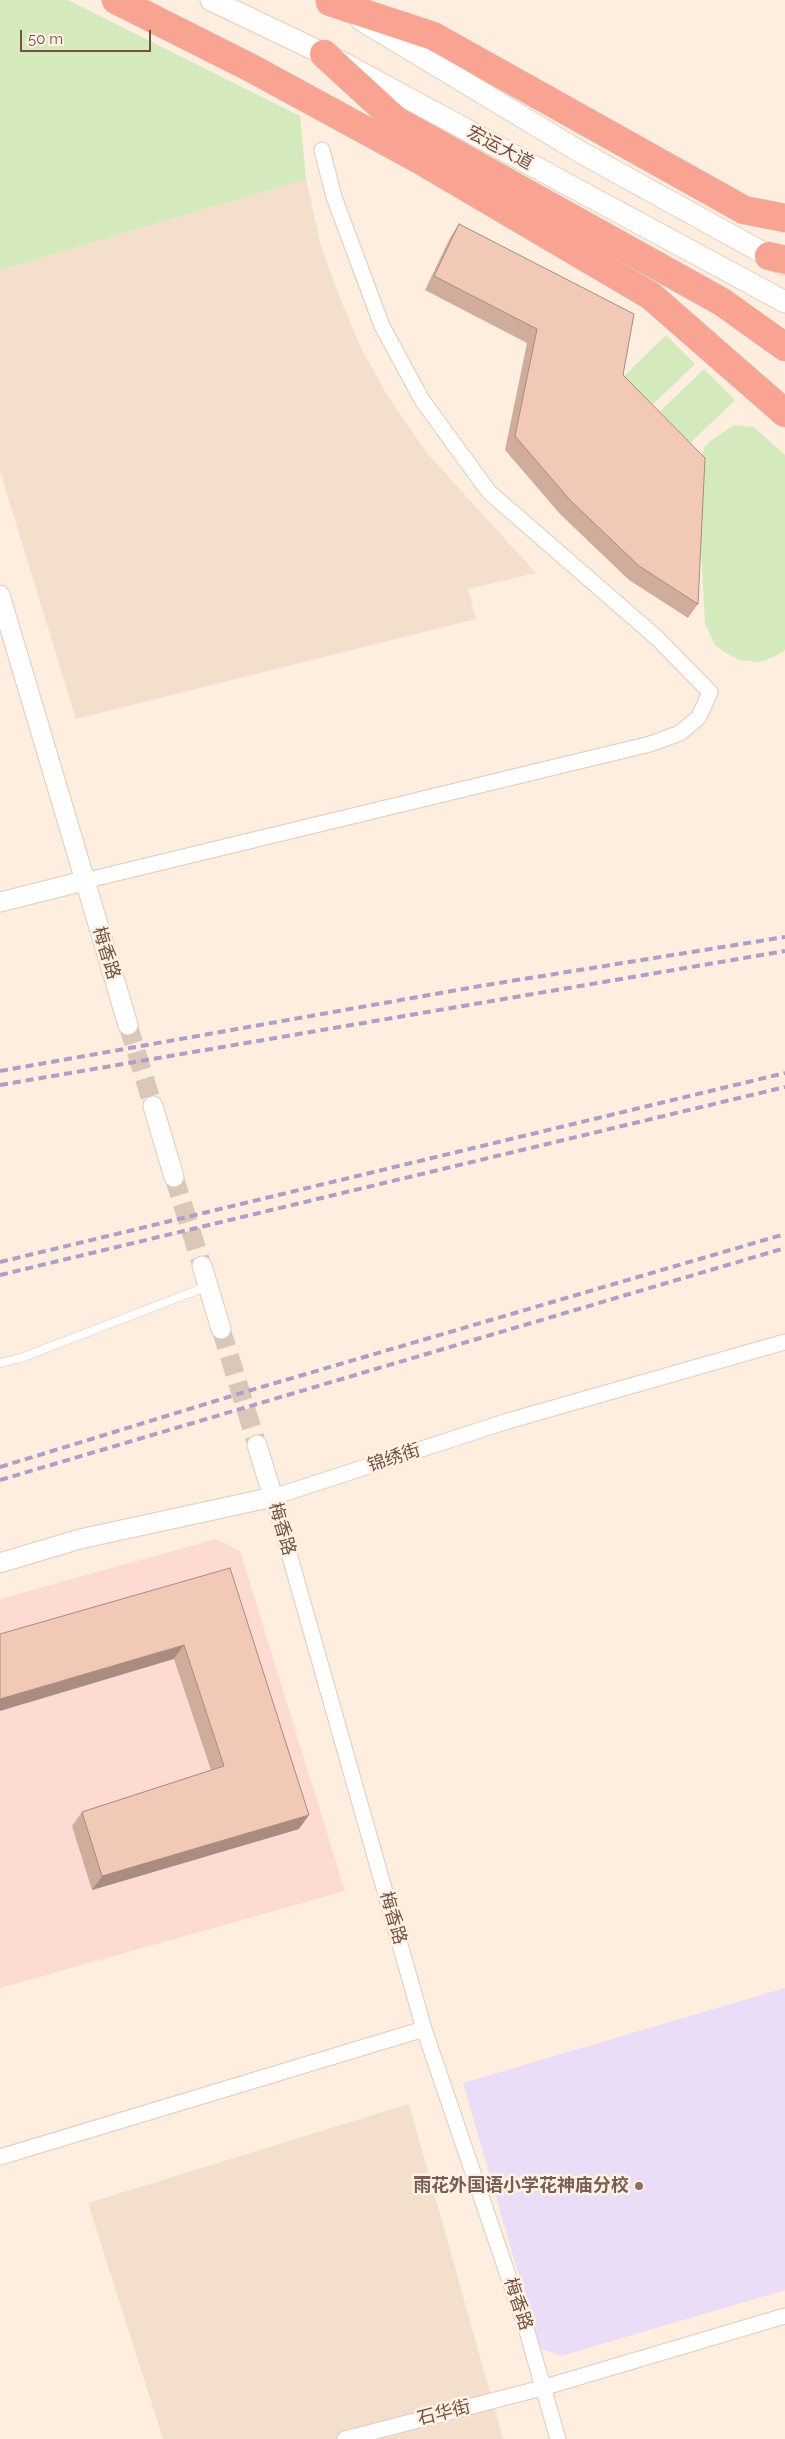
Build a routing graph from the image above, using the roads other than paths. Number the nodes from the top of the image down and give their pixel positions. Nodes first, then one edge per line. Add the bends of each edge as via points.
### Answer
1 (116, 0) edge
2 (211, 0) edge
3 (329, 1) edge
4 (324, 54) junction
5 (322, 150) dead end
6 (785, 218) edge
7 (780, 261) edge
8 (785, 302) edge
9 (785, 347) edge
10 (785, 413) edge
11 (0, 595) edge
12 (84, 880) junction
13 (0, 902) edge
14 (128, 1025) tunnel mouth
15 (153, 1106) tunnel mouth
16 (174, 1177) tunnel mouth
17 (202, 1266) tunnel mouth
18 (208, 1286) junction
19 (221, 1329) tunnel mouth
20 (785, 1342) edge
21 (0, 1363) edge
22 (257, 1445) tunnel mouth
23 (273, 1497) junction
24 (0, 1564) edge
25 (424, 2029) junction
26 (0, 2157) edge
27 (785, 2316) edge
28 (542, 2388) junction
29 (345, 2439) edge
30 (558, 2439) edge

1 - 10 highway via 420,160 651,296
2 - 4 main road, 宏运大道
3 - 6 highway via 433,36 744,210
3 - 7 main road, 宏运大道 via 582,153
4 - 8 main road, 宏运大道
4 - 9 highway via 397,120 722,302
5 - 12 street via 334,197 382,326 422,400 489,492 656,638 710,692 699,717 680,733 650,744
11 - 12 street, 梅香路
12 - 13 street
12 - 14 street, 梅香路
15 - 16 street
17 - 18 street
18 - 19 street
18 - 21 lane via 21,1358
20 - 23 street, 锦绣街 via 508,1421
22 - 23 street, 梅香路
23 - 24 street, 锦绣街 via 80,1539
23 - 25 street, 梅香路
25 - 26 street
25 - 28 street, 梅香路 via 526,2328
27 - 28 street, 石华街
28 - 29 street, 石华街
28 - 30 street, 梅香路

